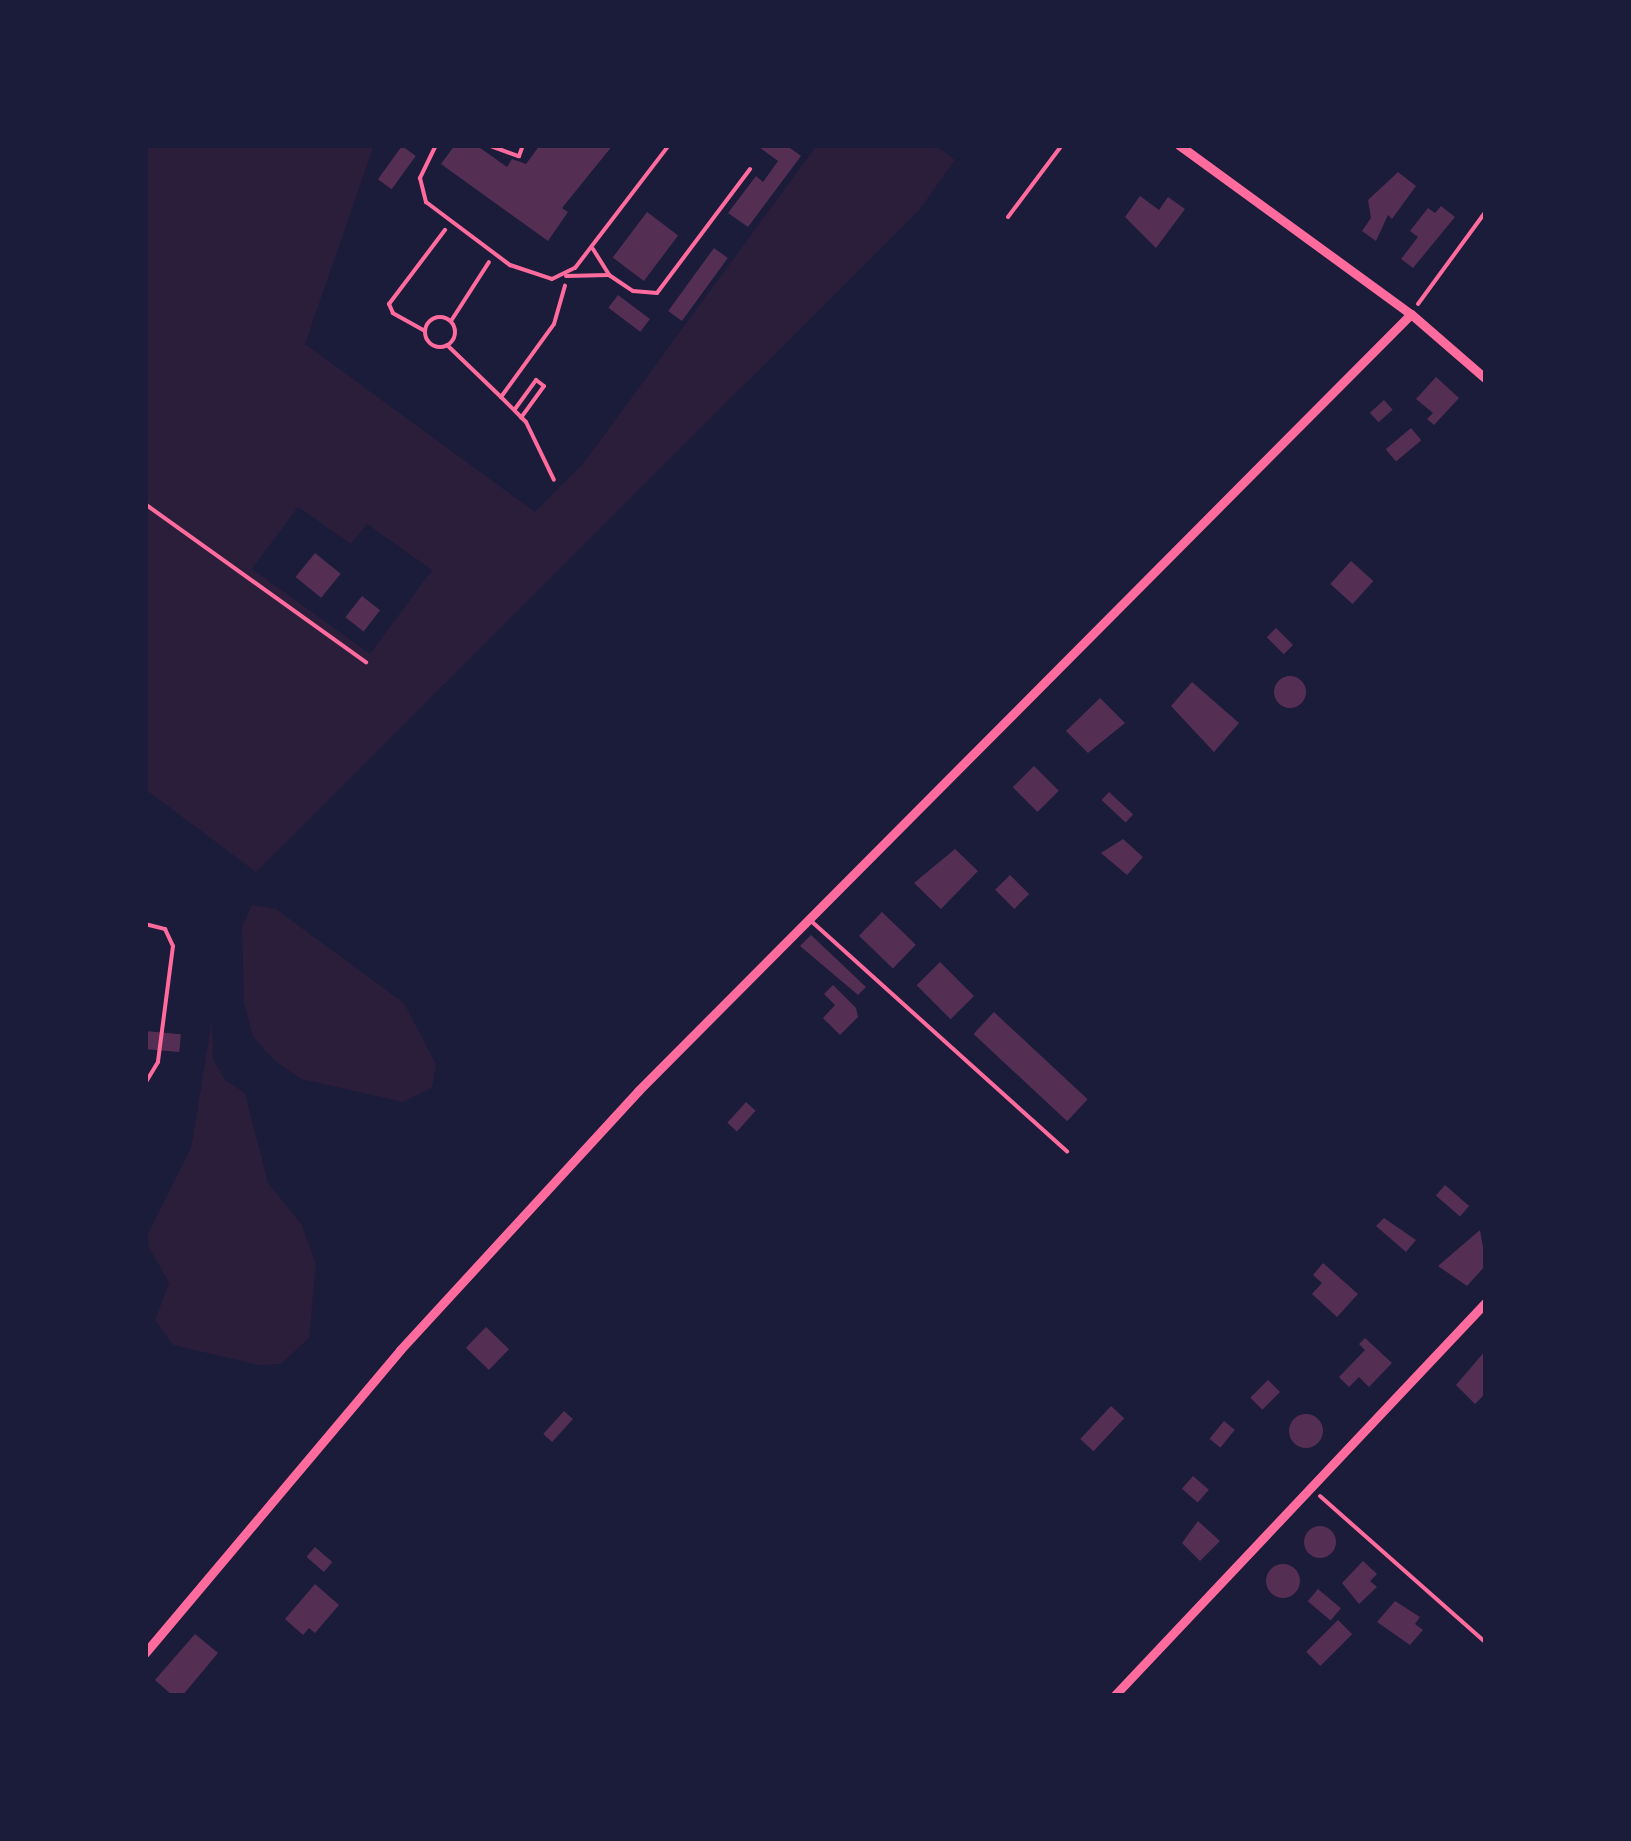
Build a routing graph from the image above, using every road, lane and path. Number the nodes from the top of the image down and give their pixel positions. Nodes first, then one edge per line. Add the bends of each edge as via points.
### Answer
1 (436, 145) edge
2 (488, 145) edge
3 (523, 145) edge
4 (669, 145) edge
5 (1062, 145) edge
6 (1179, 145) edge
7 (495, 147) edge
8 (750, 169) dead end
9 (1486, 211) edge
10 (1008, 217) dead end
11 (451, 222) junction
12 (592, 248) junction
13 (494, 254) junction
14 (609, 275) junction
15 (565, 276) junction
16 (1411, 314) junction
17 (451, 320) junction
18 (425, 331) junction
19 (447, 345) junction
20 (1486, 380) edge
21 (501, 397) junction
22 (514, 410) junction
23 (522, 418) junction
24 (554, 480) dead end
25 (145, 504) edge
26 (366, 662) dead end
27 (810, 920) junction
28 (145, 924) edge
29 (145, 1084) edge
30 (1068, 1150) dead end
31 (1486, 1302) edge
32 (1309, 1486) junction
33 (1486, 1643) edge
34 (145, 1653) edge
35 (1114, 1696) edge

1 - 11 lane via 419,189
2 - 7 path
3 - 7 path via 519,156
4 - 12 lane
5 - 10 lane
6 - 16 street
8 - 14 lane via 662,290 642,294
9 - 16 path
11 - 13 lane
11 - 18 path via 390,304 393,313
12 - 14 lane
12 - 15 lane
13 - 15 lane via 538,277
13 - 17 path
14 - 15 lane
15 - 21 path via 566,296 554,324
16 - 20 street
16 - 27 street
17 - 18 path via 433,318
17 - 19 path via 455,334
18 - 19 path via 432,344
19 - 21 path
21 - 22 path
22 - 23 path
22 - 23 path via 536,380 544,386
23 - 24 path
25 - 26 path
27 - 30 lane
27 - 34 street via 638,1090 400,1350
28 - 29 lane via 165,929 173,946 158,1062
31 - 32 street
32 - 33 path
32 - 35 street

